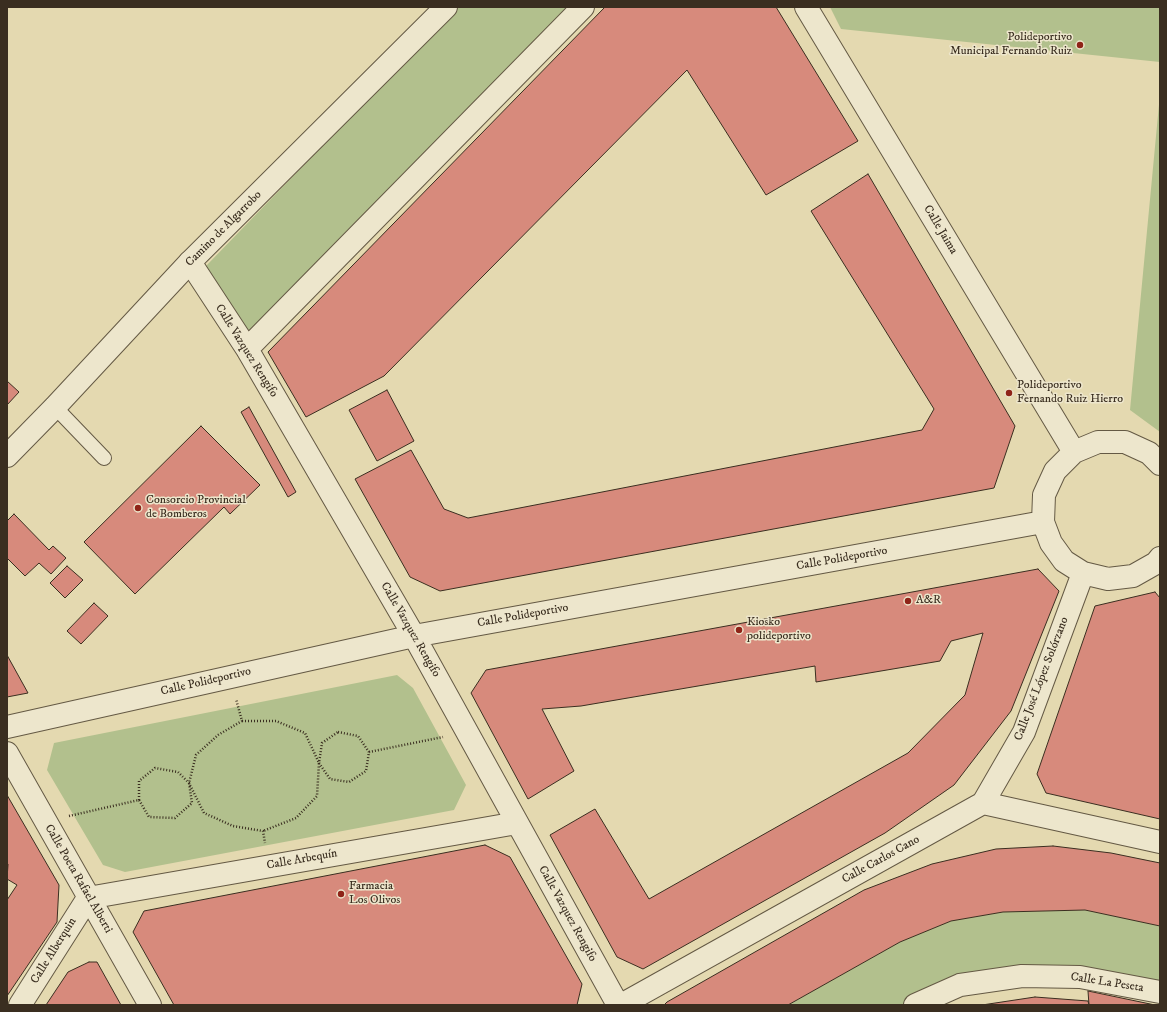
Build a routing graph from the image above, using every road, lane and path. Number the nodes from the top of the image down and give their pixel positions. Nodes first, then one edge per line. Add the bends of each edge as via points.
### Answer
1 (446, 7) edge
2 (583, 7) edge
3 (806, 7) edge
4 (190, 262) junction
5 (247, 349) junction
6 (55, 407) junction
7 (1074, 452) junction
8 (7, 456) edge
9 (104, 458) dead end
10 (1160, 464) edge
11 (1043, 522) junction
12 (1159, 563) edge
13 (1083, 573) junction
14 (414, 636) junction
15 (230, 677) junction
16 (242, 721) junction
17 (7, 727) edge
18 (467, 733) junction
19 (369, 752) junction
20 (7, 753) edge
21 (319, 763) junction
22 (189, 783) junction
23 (139, 800) junction
24 (983, 803) junction
25 (45, 821) junction
26 (517, 823) junction
27 (263, 831) junction
28 (1160, 842) edge
29 (268, 866) junction
30 (88, 898) junction
31 (1160, 992) edge
32 (20, 1005) edge
33 (150, 1005) edge
34 (619, 1005) edge
35 (915, 1005) edge

1 - 4 street, Camino de Algarrobo
2 - 5 street
3 - 7 street, Calle Jaima
4 - 5 street, Calle Vazquez Rengifo
4 - 6 street, Camino de Algarrobo
5 - 14 street, Calle Vazquez Rengifo
6 - 8 street, Camino de Algarrobo
6 - 9 lane
7 - 10 street via 1098,442 1125,442 1149,453
7 - 11 street via 1055,471 1049,483 1044,495
11 - 13 street via 1051,543 1064,561
11 - 14 street, Calle Polideportivo
12 - 13 street via 1127,577 1108,579
13 - 24 street, Calle José López Solórzano via 1024,732
14 - 15 street, Calle Polideportivo
14 - 18 street, Calle Vazquez Rengifo
15 - 16 path
15 - 17 street, Calle Polideportivo
16 - 21 path via 276,721 305,734
16 - 22 path via 218,735 196,755
18 - 19 path
18 - 26 street, Calle Vazquez Rengifo
19 - 21 path via 366,771 349,782 330,779
19 - 21 path via 358,736 338,732 322,743
20 - 25 street, Calle Poeta Rafael Alberti
21 - 27 path via 317,796 296,818
22 - 23 path via 178,772 155,768 139,781
22 - 23 path via 192,803 175,818 149,817
22 - 27 path via 204,813 233,826
23 - 25 path
24 - 28 street
24 - 34 street, Calle Carlos Cano
25 - 30 street, Calle Poeta Rafael Alberti
26 - 29 street, Calle Arbequín
26 - 34 street, Calle Vazquez Rengifo
27 - 29 path
29 - 30 street, Calle Arbequín
30 - 32 street, Calle Alberquin
30 - 33 street, Calle Poeta Rafael Alberti
31 - 35 street, Calle La Peseta via 1080,977 1022,976 960,986

